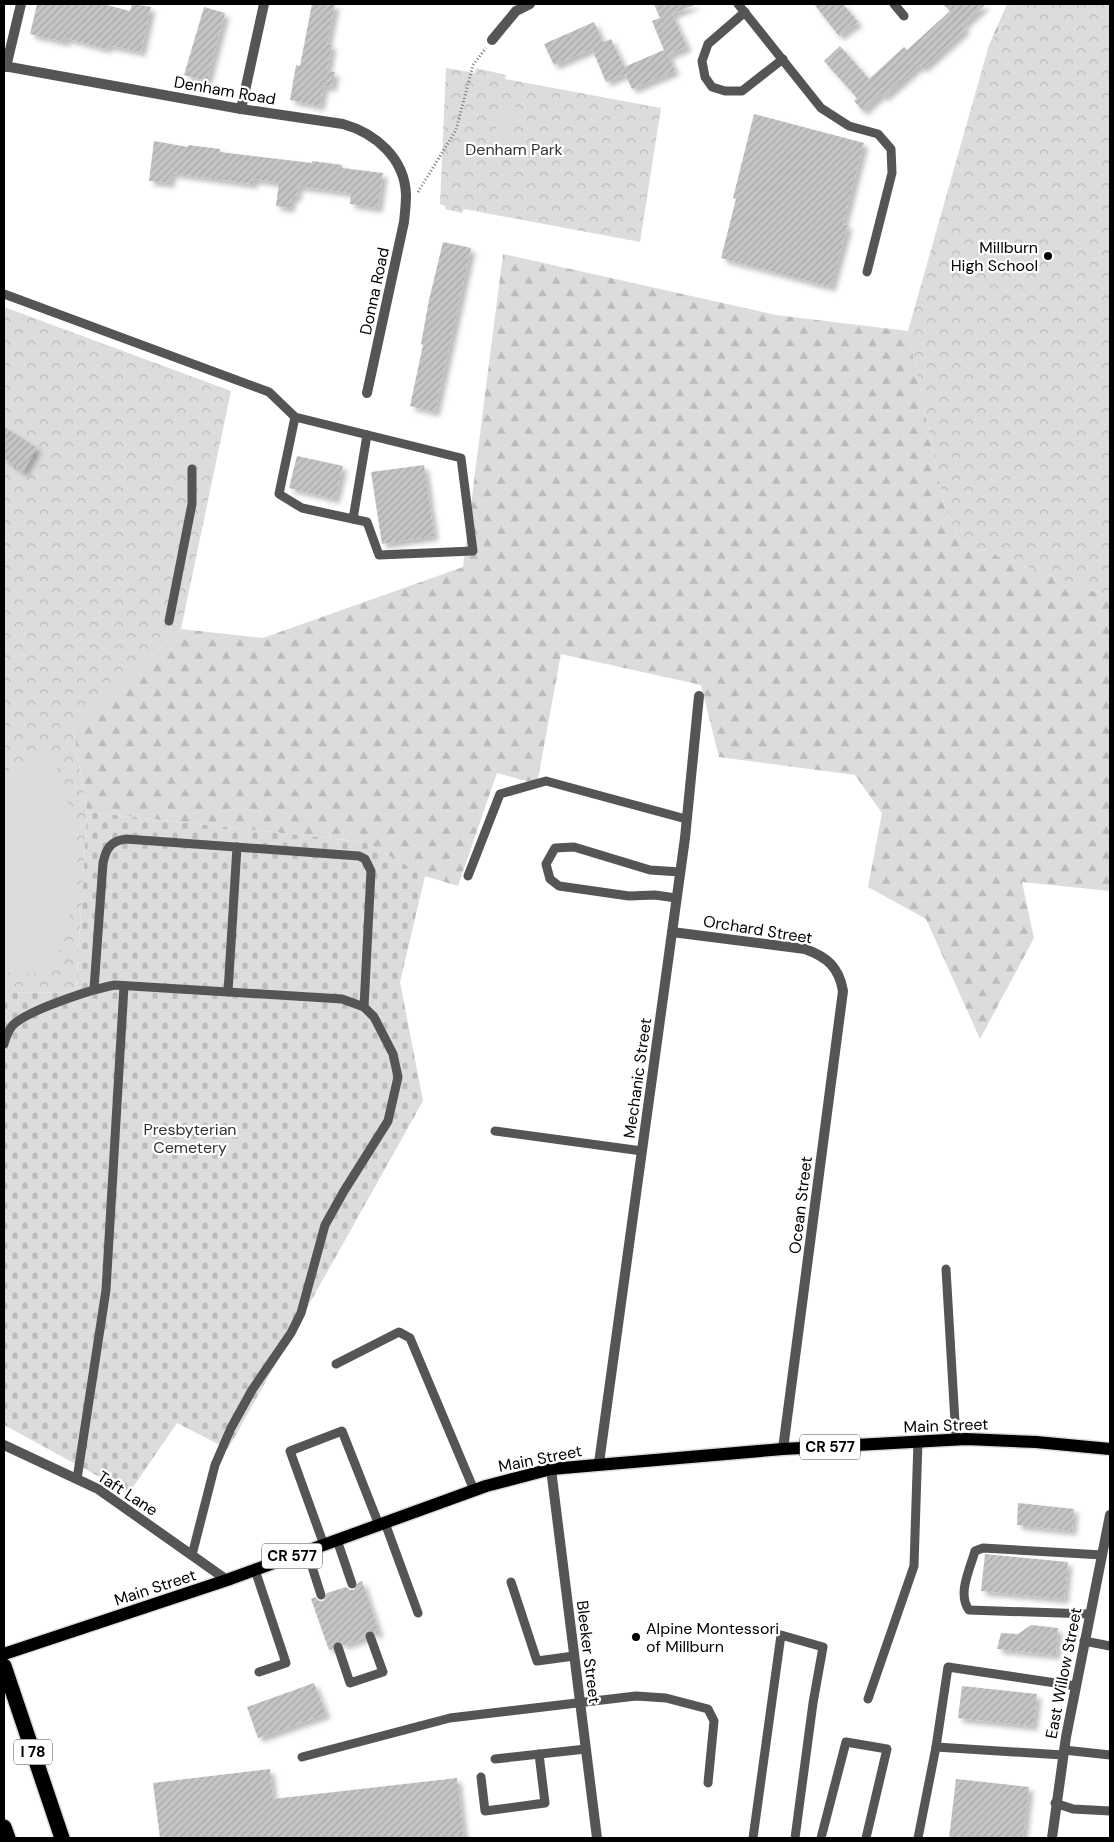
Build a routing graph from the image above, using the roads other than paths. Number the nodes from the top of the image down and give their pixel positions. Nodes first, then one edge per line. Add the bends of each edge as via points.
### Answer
1 (21, 4) edge
2 (264, 4) edge
3 (530, 4) edge
4 (738, 4) edge
5 (894, 4) edge
6 (745, 12) junction
7 (904, 16) dead end
8 (492, 40) road end
9 (783, 60) junction
10 (5, 66) edge
11 (241, 109) junction
12 (406, 194) joint
13 (867, 272) dead end
14 (4, 294) edge
15 (367, 393) dead end
16 (295, 417) junction
17 (367, 434) junction
18 (192, 469) dead end
19 (354, 519) junction
20 (170, 621) dead end
21 (698, 696) dead end
22 (686, 819) junction
23 (237, 847) junction
24 (680, 872) junction
25 (468, 876) dead end
26 (676, 898) junction
27 (672, 932) junction
28 (835, 967) joint
29 (124, 986) junction
30 (94, 989) junction
31 (228, 992) junction
32 (364, 1007) junction
33 (4, 1044) edge
34 (495, 1131) dead end
35 (642, 1151) junction
36 (946, 1269) dead end
37 (336, 1364) dead end
38 (956, 1439) junction
39 (918, 1442) junction
40 (4, 1445) edge
41 (783, 1449) junction
42 (1110, 1449) edge
43 (600, 1463) junction
44 (550, 1469) junction
45 (77, 1479) junction
46 (474, 1490) junction
47 (1110, 1515) edge
48 (382, 1524) junction
49 (337, 1540) junction
50 (324, 1545) junction
51 (307, 1551) junction
52 (192, 1555) junction
53 (1102, 1555) junction
54 (255, 1570) junction
55 (227, 1580) junction
56 (511, 1582) dead end
57 (352, 1584) dead end
58 (321, 1595) dead end
59 (418, 1614) dead end
60 (1089, 1614) junction
61 (370, 1636) dead end
62 (1084, 1641) junction
63 (338, 1646) dead end
64 (1110, 1646) edge
65 (4, 1654) edge
66 (574, 1656) junction
67 (4, 1666) edge
68 (259, 1672) dead end
69 (1076, 1686) junction
70 (868, 1699) dead end
71 (580, 1703) junction
72 (936, 1747) junction
73 (586, 1749) junction
74 (1063, 1752) junction
75 (539, 1754) junction
76 (1110, 1755) edge
77 (302, 1757) dead end
78 (495, 1759) dead end
79 (481, 1777) dead end
80 (708, 1783) dead end
81 (1055, 1802) junction
82 (1108, 1812) edge
83 (4, 1827) edge
84 (8, 1838) edge
85 (62, 1838) edge
86 (597, 1838) edge
87 (753, 1838) edge
88 (795, 1838) edge
89 (821, 1838) edge
90 (866, 1838) edge
91 (918, 1838) edge
92 (1052, 1838) edge

1 - 10 street
2 - 11 street
3 - 8 street via 516,11
4 - 6 lane
5 - 7 lane
6 - 9 lane
6 - 9 lane via 708,44 702,61 705,77 712,86 724,91 742,91
9 - 13 lane via 821,108 849,126 878,134 891,149 892,173
10 - 11 street, Denham Road
11 - 12 street, Denham Road via 358,128 385,147 395,160
12 - 15 street, Donna Road via 404,222
14 - 16 lane via 268,392
16 - 17 lane
16 - 19 lane via 279,494 302,508
17 - 19 lane
17 - 19 lane via 461,458 473,551 380,555 367,522
18 - 20 lane via 192,504
21 - 22 street, Mechanic Street
22 - 24 street, Mechanic Street
22 - 25 lane via 546,781 500,794
23 - 30 lane via 126,839 110,845 103,863
23 - 31 lane
23 - 32 lane via 359,856 370,864
24 - 26 street, Mechanic Street
24 - 26 lane via 650,870 574,847 555,848 546,864 550,879 559,886 628,896 655,894
26 - 27 street, Mechanic Street
27 - 28 street, Orchard Street via 805,949 822,955
27 - 35 street, Mechanic Street
28 - 41 street, Ocean Street via 843,991
29 - 30 lane
29 - 31 lane
29 - 45 lane via 106,1290
30 - 33 lane via 37,1011 12,1026
31 - 32 lane via 342,999
32 - 52 lane via 374,1017 393,1054 398,1077 388,1121 325,1225 301,1313 291,1333 252,1390 231,1428 215,1465
34 - 35 lane
35 - 43 street, Mechanic Street
36 - 38 lane
37 - 46 lane via 399,1332 410,1338
38 - 39 main road, Main Street / CR 577
38 - 42 main road, Main Street / CR 577
39 - 41 main road, Main Street / CR 577
39 - 70 lane via 914,1566
40 - 45 street, Taft Lane
41 - 43 main road, Main Street / CR 577
43 - 44 main road, Main Street / CR 577
44 - 46 main road, Main Street / CR 577
44 - 66 street, Bleeker Street
45 - 52 street, Taft Lane via 105,1494
46 - 48 main road, Main Street / CR 577
47 - 53 street, East Willow Street
48 - 49 main road, Main Street / CR 577
48 - 50 lane via 342,1431 290,1451
48 - 59 lane
49 - 50 main road, Main Street / CR 577
49 - 57 lane
50 - 51 main road, Main Street / CR 577
51 - 54 main road, Main Street / CR 577
51 - 58 lane
52 - 55 street, Taft Lane
53 - 60 street, East Willow Street
53 - 60 lane via 983,1548 975,1551 964,1594 964,1603 969,1610
54 - 55 main road, Main Street / CR 577
54 - 68 lane via 286,1663
55 - 65 main road, Main Street / CR 577
56 - 66 lane via 537,1661
60 - 62 street, East Willow Street
61 - 63 lane via 383,1672 350,1683
62 - 64 lane
62 - 69 street, East Willow Street
66 - 71 street, Bleeker Street
67 - 85 highway, I 78
69 - 72 lane via 948,1667
69 - 74 street, East Willow Street
71 - 73 street, Bleeker Street
71 - 77 lane via 450,1718
71 - 80 lane via 636,1696 666,1698 708,1709 714,1722
72 - 74 lane
72 - 91 lane
73 - 75 lane
73 - 86 street, Bleeker Street
74 - 76 lane
74 - 81 street, East Willow Street
75 - 78 lane
75 - 79 lane via 545,1803 485,1811
81 - 82 lane via 1073,1808
81 - 92 street, East Willow Street
83 - 84 highway
87 - 88 lane via 781,1636 823,1648
89 - 90 lane via 846,1742 887,1749

